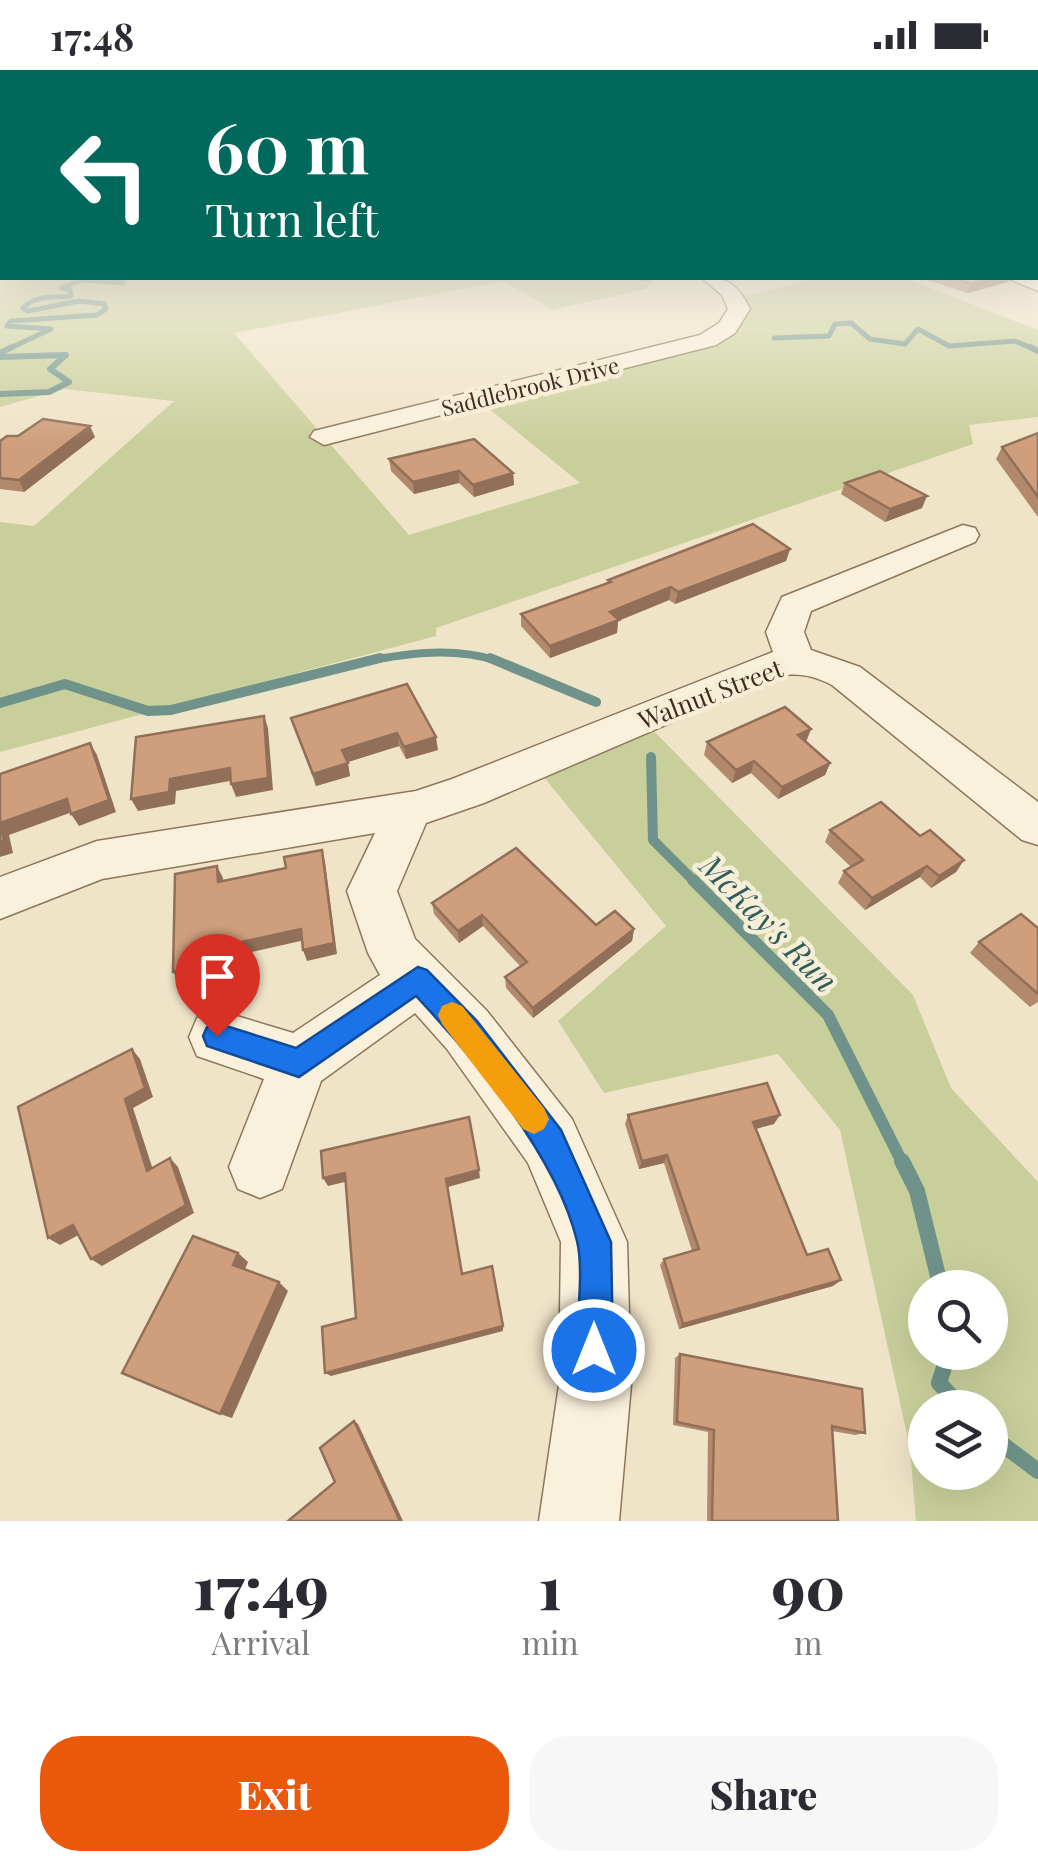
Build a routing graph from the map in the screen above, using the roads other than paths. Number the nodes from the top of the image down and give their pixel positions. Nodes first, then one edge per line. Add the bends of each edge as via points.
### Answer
1 (738, 309) edge
2 (324, 437) dead end
3 (964, 535) dead end
4 (795, 660) junction
5 (408, 810) junction
6 (1038, 827) edge
7 (0, 898) edge
8 (418, 979) junction
9 (217, 1036) dead end
10 (299, 1063) junction
11 (260, 1168) dead end
12 (579, 1521) edge

1 - 2 street, Saddlebrook Drive via 733,323 708,340
3 - 4 street via 796,605 784,632
4 - 5 street, Walnut Street
4 - 6 street, Walnut Street via 846,676
5 - 7 street, Walnut Street via 97,860
5 - 8 street via 372,891 394,953
8 - 10 street
8 - 12 street via 467,1030 550,1140 594,1242 594,1386
9 - 10 street
10 - 11 street

